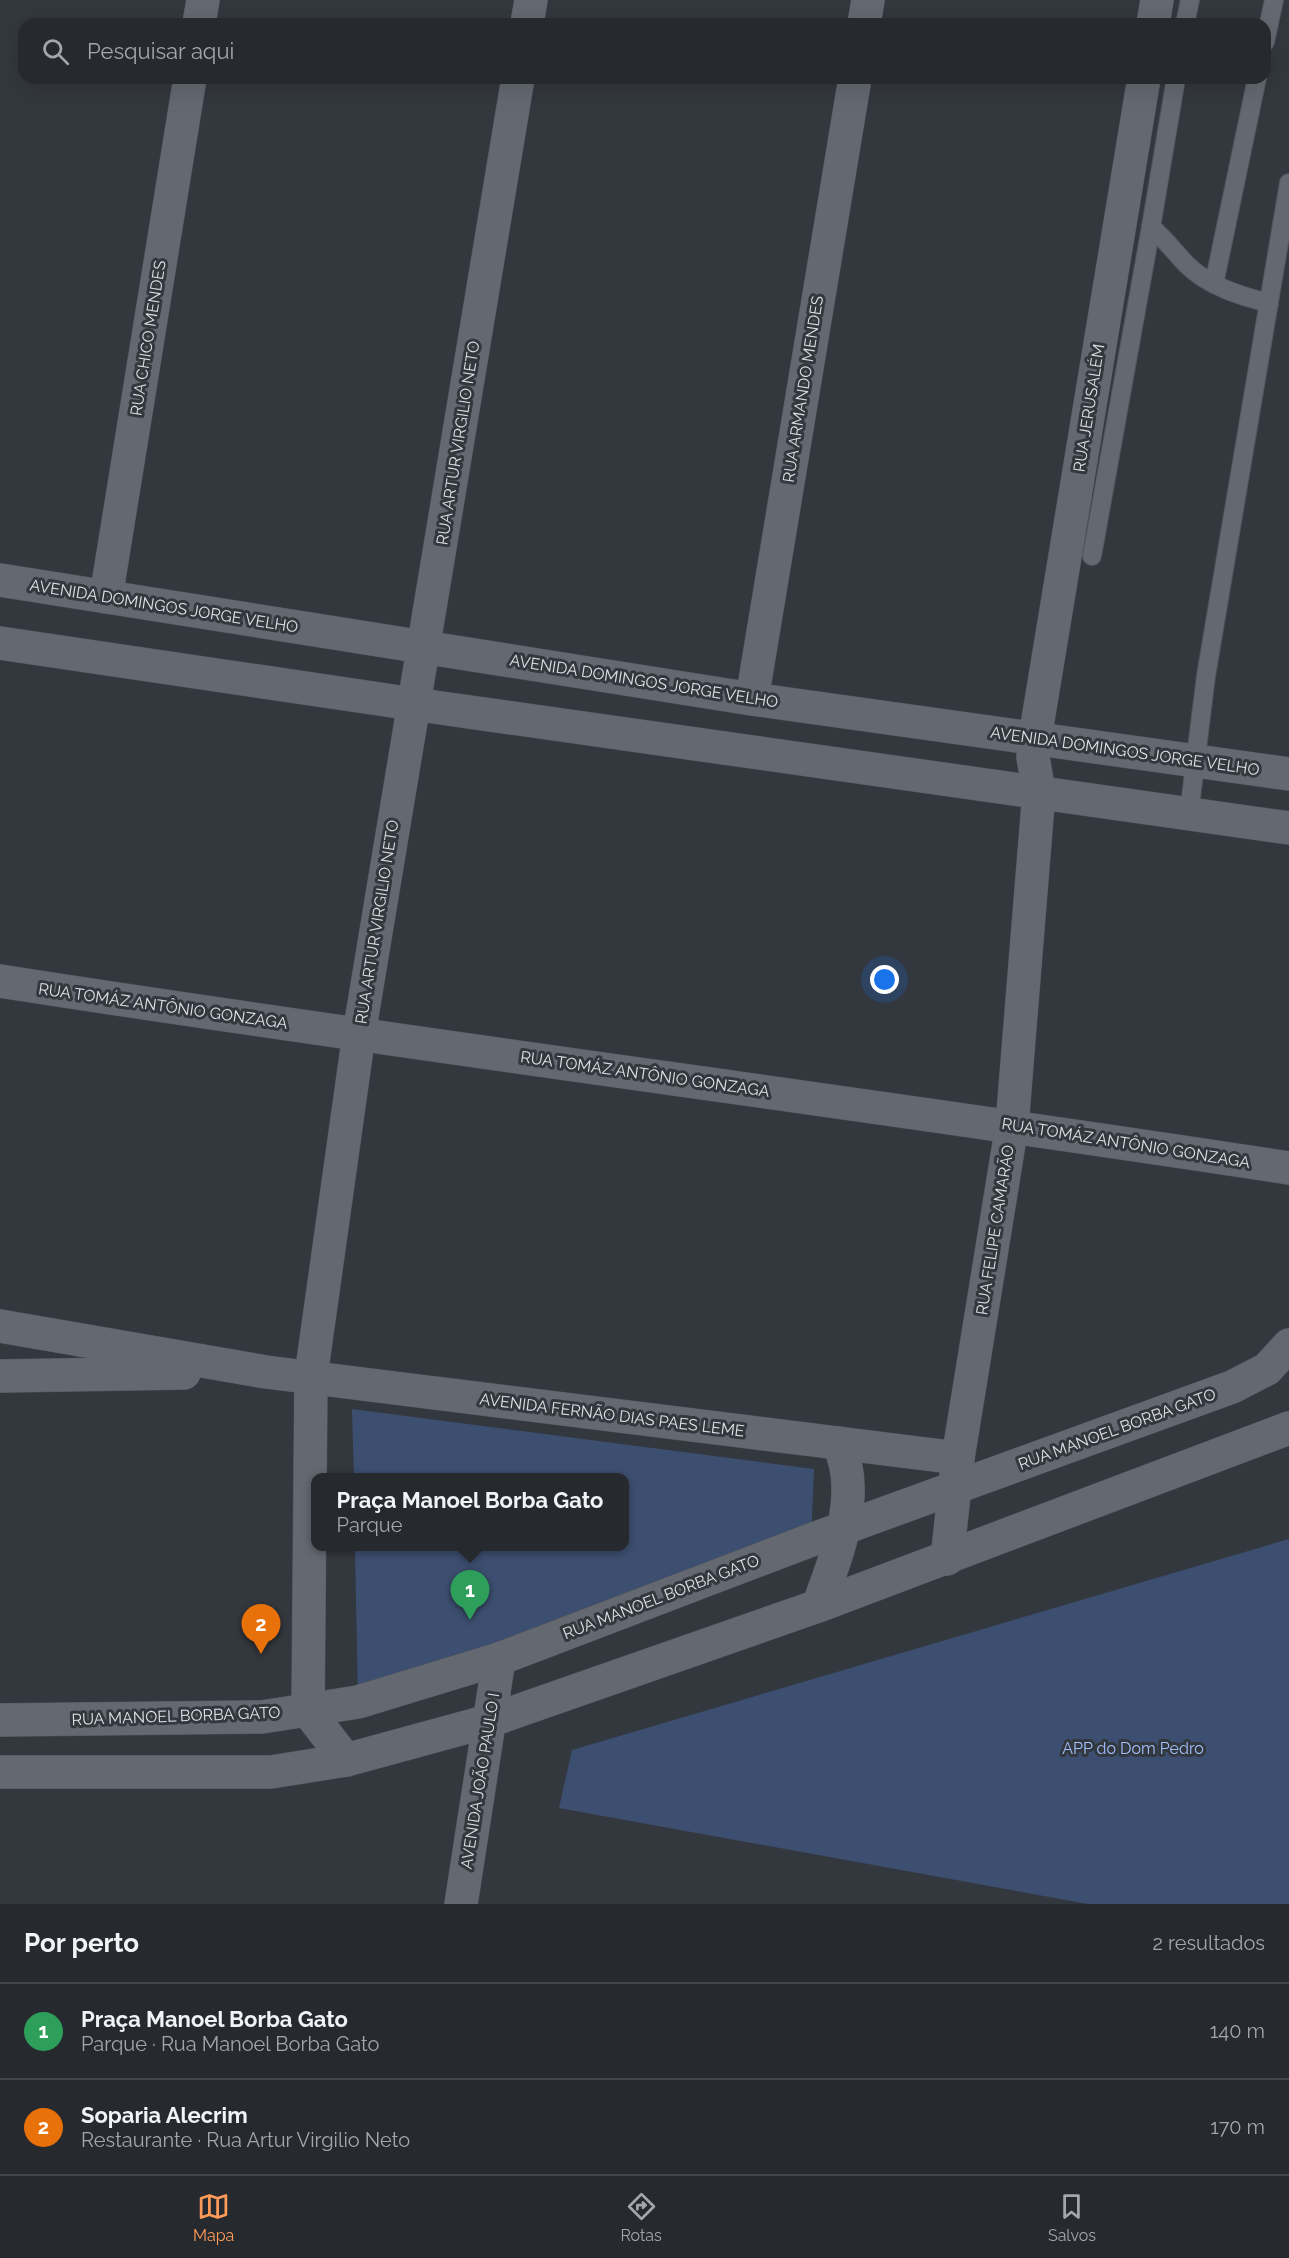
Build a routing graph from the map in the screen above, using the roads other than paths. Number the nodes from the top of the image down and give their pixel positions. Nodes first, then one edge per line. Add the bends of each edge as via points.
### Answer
1 (203, 0) edge
2 (531, 0) edge
3 (868, 0) edge
4 (1157, 0) edge
5 (1190, 0) edge
6 (1274, 0) edge
7 (200, 18) edge
8 (528, 18) edge
9 (865, 18) edge
10 (1154, 18) edge
11 (1186, 18) edge
12 (1270, 18) edge
13 (189, 84) edge
14 (517, 84) edge
15 (854, 84) edge
16 (1143, 84) edge
17 (1175, 84) edge
18 (1256, 84) edge
19 (1289, 183) edge
20 (1151, 226) junction
21 (1214, 284) junction
22 (1269, 303) junction
23 (1092, 556) dead end
24 (0, 580) edge
25 (106, 597) junction
26 (0, 643) edge
27 (425, 646) junction
28 (752, 699) junction
29 (413, 705) junction
30 (1035, 738) junction
31 (1194, 760) junction
32 (1289, 774) edge
33 (1039, 792) junction
34 (1189, 813) junction
35 (1289, 828) edge
36 (0, 981) edge
37 (359, 1034) junction
38 (1012, 1125) junction
39 (1289, 1168) edge
40 (0, 1326) edge
41 (1289, 1345) edge
42 (266, 1372) junction
43 (0, 1376) edge
44 (311, 1376) junction
45 (1289, 1428) edge
46 (838, 1443) junction
47 (956, 1473) junction
48 (843, 1529) junction
49 (947, 1559) junction
50 (818, 1606) junction
51 (499, 1659) junction
52 (308, 1711) junction
53 (0, 1720) edge
54 (489, 1721) junction
55 (346, 1761) junction
56 (0, 1772) edge
57 (461, 1904) edge

1 - 7 street
2 - 8 street
3 - 9 street
4 - 10 street
5 - 11 lane
6 - 12 lane
13 - 25 street, RUA CHICO MENDES
14 - 27 street, RUA ARTUR VIRGILIO NETO
15 - 28 street, RUA ARMANDO MENDES
16 - 30 street, RUA JERUSALÉM
17 - 20 lane
18 - 21 lane
19 - 22 lane
20 - 21 lane via 1187,265
20 - 23 lane
21 - 22 lane
22 - 31 lane
24 - 25 street, AVENIDA DOMINGOS JORGE VELHO
25 - 27 street, AVENIDA DOMINGOS JORGE VELHO
26 - 29 street
27 - 28 street, AVENIDA DOMINGOS JORGE VELHO
27 - 29 street, RUA ARTUR VIRGILIO NETO
28 - 30 street, AVENIDA DOMINGOS JORGE VELHO
29 - 33 street
29 - 37 street, RUA ARTUR VIRGILIO NETO
30 - 31 street, AVENIDA DOMINGOS JORGE VELHO
30 - 33 street, RUA JERUSALÉM via 1033,757
31 - 32 street, AVENIDA DOMINGOS JORGE VELHO
31 - 34 lane
33 - 34 street
33 - 38 street, RUA FELIPE CAMARÃO
34 - 35 street
36 - 37 street, RUA TOMÁZ ANTÔNIO GONZAGA
37 - 38 street, RUA TOMÁZ ANTÔNIO GONZAGA
37 - 44 street, RUA ARTUR VIRGILIO NETO
38 - 39 street, RUA TOMÁZ ANTÔNIO GONZAGA
38 - 47 street, RUA FELIPE CAMARÃO
40 - 42 street, AVENIDA FERNÃO DIAS PAES LEME
41 - 47 street, RUA MANOEL BORBA GATO via 1267,1369 1233,1386
42 - 43 street, AVENIDA FERNÃO DIAS PAES LEME
42 - 44 street, AVENIDA FERNÃO DIAS PAES LEME
44 - 46 street, AVENIDA FERNÃO DIAS PAES LEME
44 - 52 street, RUA ARTUR VIRGILIO NETO
45 - 49 street
46 - 47 street, AVENIDA FERNÃO DIAS PAES LEME
46 - 48 street via 849,1477
47 - 48 street, RUA MANOEL BORBA GATO
47 - 49 street, RUA FELIPE CAMARÃO
48 - 50 street
48 - 51 street, RUA MANOEL BORBA GATO
49 - 50 street
50 - 54 street
51 - 52 street, RUA MANOEL BORBA GATO via 358,1702
51 - 54 street, AVENIDA JOÃO PAULO I
52 - 53 street, RUA MANOEL BORBA GATO via 262,1717
52 - 55 street
54 - 55 street
54 - 57 street, AVENIDA JOÃO PAULO I
55 - 56 street via 271,1772

